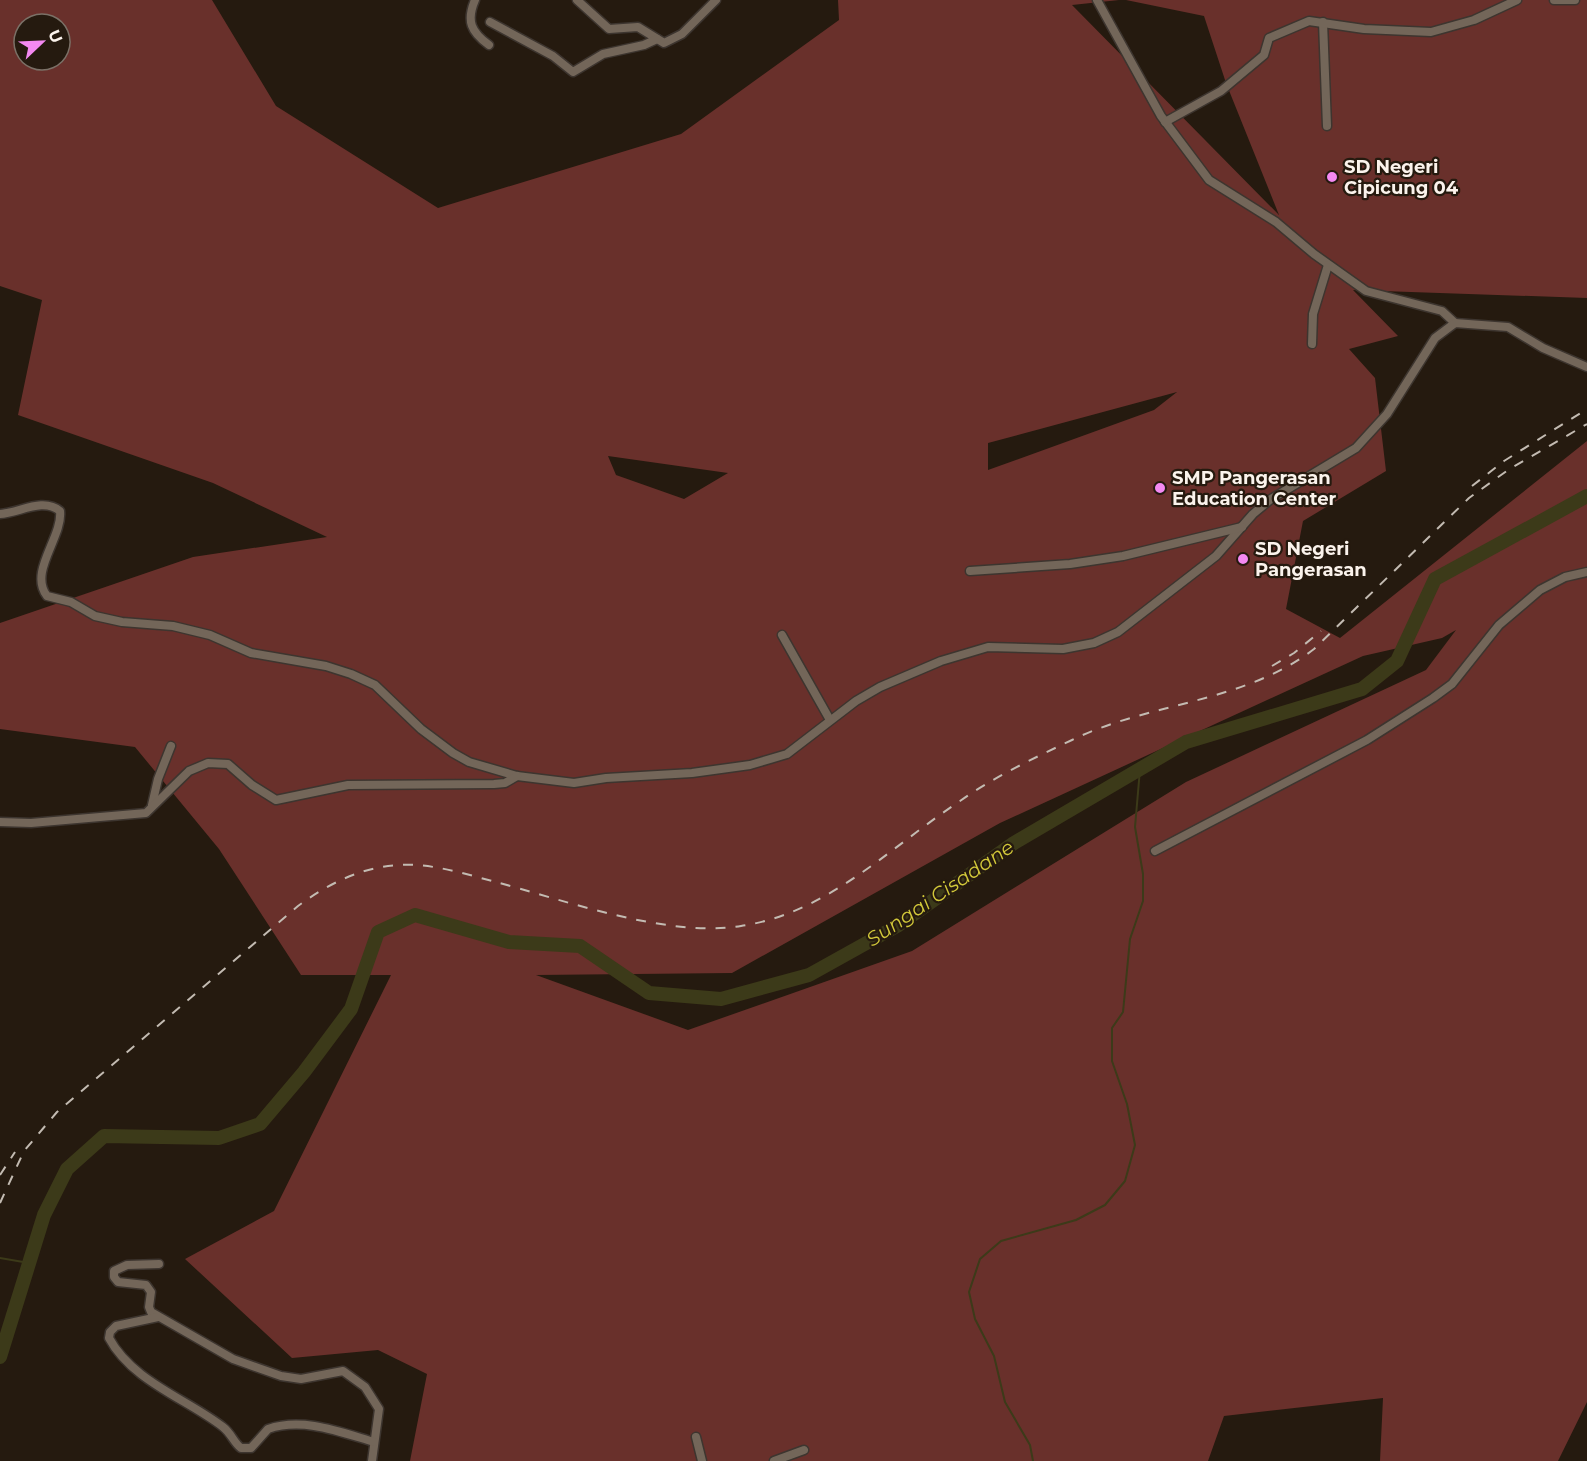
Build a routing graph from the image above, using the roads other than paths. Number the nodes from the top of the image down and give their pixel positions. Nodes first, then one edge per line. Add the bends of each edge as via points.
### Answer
1 (474, 0) edge
2 (577, 0) edge
3 (716, 0) edge
4 (1097, 0) edge
5 (1517, 0) edge
6 (1554, 0) edge
7 (1575, 0) edge
8 (490, 22) dead end
9 (1323, 22) junction
10 (657, 39) junction
11 (489, 45) dead end
12 (1164, 122) junction
13 (1327, 126) dead end
14 (1328, 265) junction
15 (1455, 323) junction
16 (1312, 344) dead end
17 (1587, 367) edge
18 (0, 514) edge
19 (1242, 527) junction
20 (970, 571) dead end
21 (1587, 572) edge
22 (782, 635) dead end
23 (830, 720) junction
24 (171, 746) dead end
25 (517, 776) junction
26 (152, 805) junction
27 (0, 822) edge
28 (1155, 851) dead end
29 (159, 1264) dead end
30 (158, 1317) junction
31 (696, 1437) dead end
32 (374, 1442) junction
33 (804, 1450) dead end
34 (372, 1461) edge
35 (702, 1461) edge
36 (774, 1461) edge

1 - 11 street via 470,24
2 - 10 street via 609,29 633,26
3 - 10 street via 675,39 664,43
4 - 12 street
5 - 9 street via 1474,20 1431,32 1364,29
6 - 7 street
8 - 10 street via 553,56 573,72 603,54
9 - 12 street via 1308,21 1269,38 1264,55 1221,91
9 - 13 street
12 - 14 street via 1209,180 1276,222
14 - 15 street via 1366,291 1442,311
14 - 16 street via 1313,314
15 - 17 street via 1508,327
15 - 19 street via 1435,338 1387,414 1356,448 1279,494
18 - 25 street via 38,506 60,511 43,571 43,590 47,596 71,602 95,616 173,626 210,635 251,653 335,668 375,685 453,753
19 - 20 street via 1123,556
19 - 23 street via 1216,556 1110,636 1057,649 996,646 972,650 880,687
21 - 28 street via 1565,577 1540,590 1499,625 1452,684 1433,698 1367,740
22 - 23 street
23 - 25 street via 786,754 750,765 573,783
24 - 26 street
25 - 26 street via 494,784 348,785 276,800 228,764 208,763 189,771
26 - 27 street via 148,812 141,813
29 - 30 street via 123,1265 113,1274 118,1282 149,1287 149,1309
30 - 32 street via 232,1359 281,1376 301,1379 347,1373 378,1404
30 - 32 street via 116,1326 110,1338 132,1365 223,1427 241,1448 251,1448 268,1429 293,1425 314,1425
31 - 35 street
32 - 34 street
33 - 36 street

